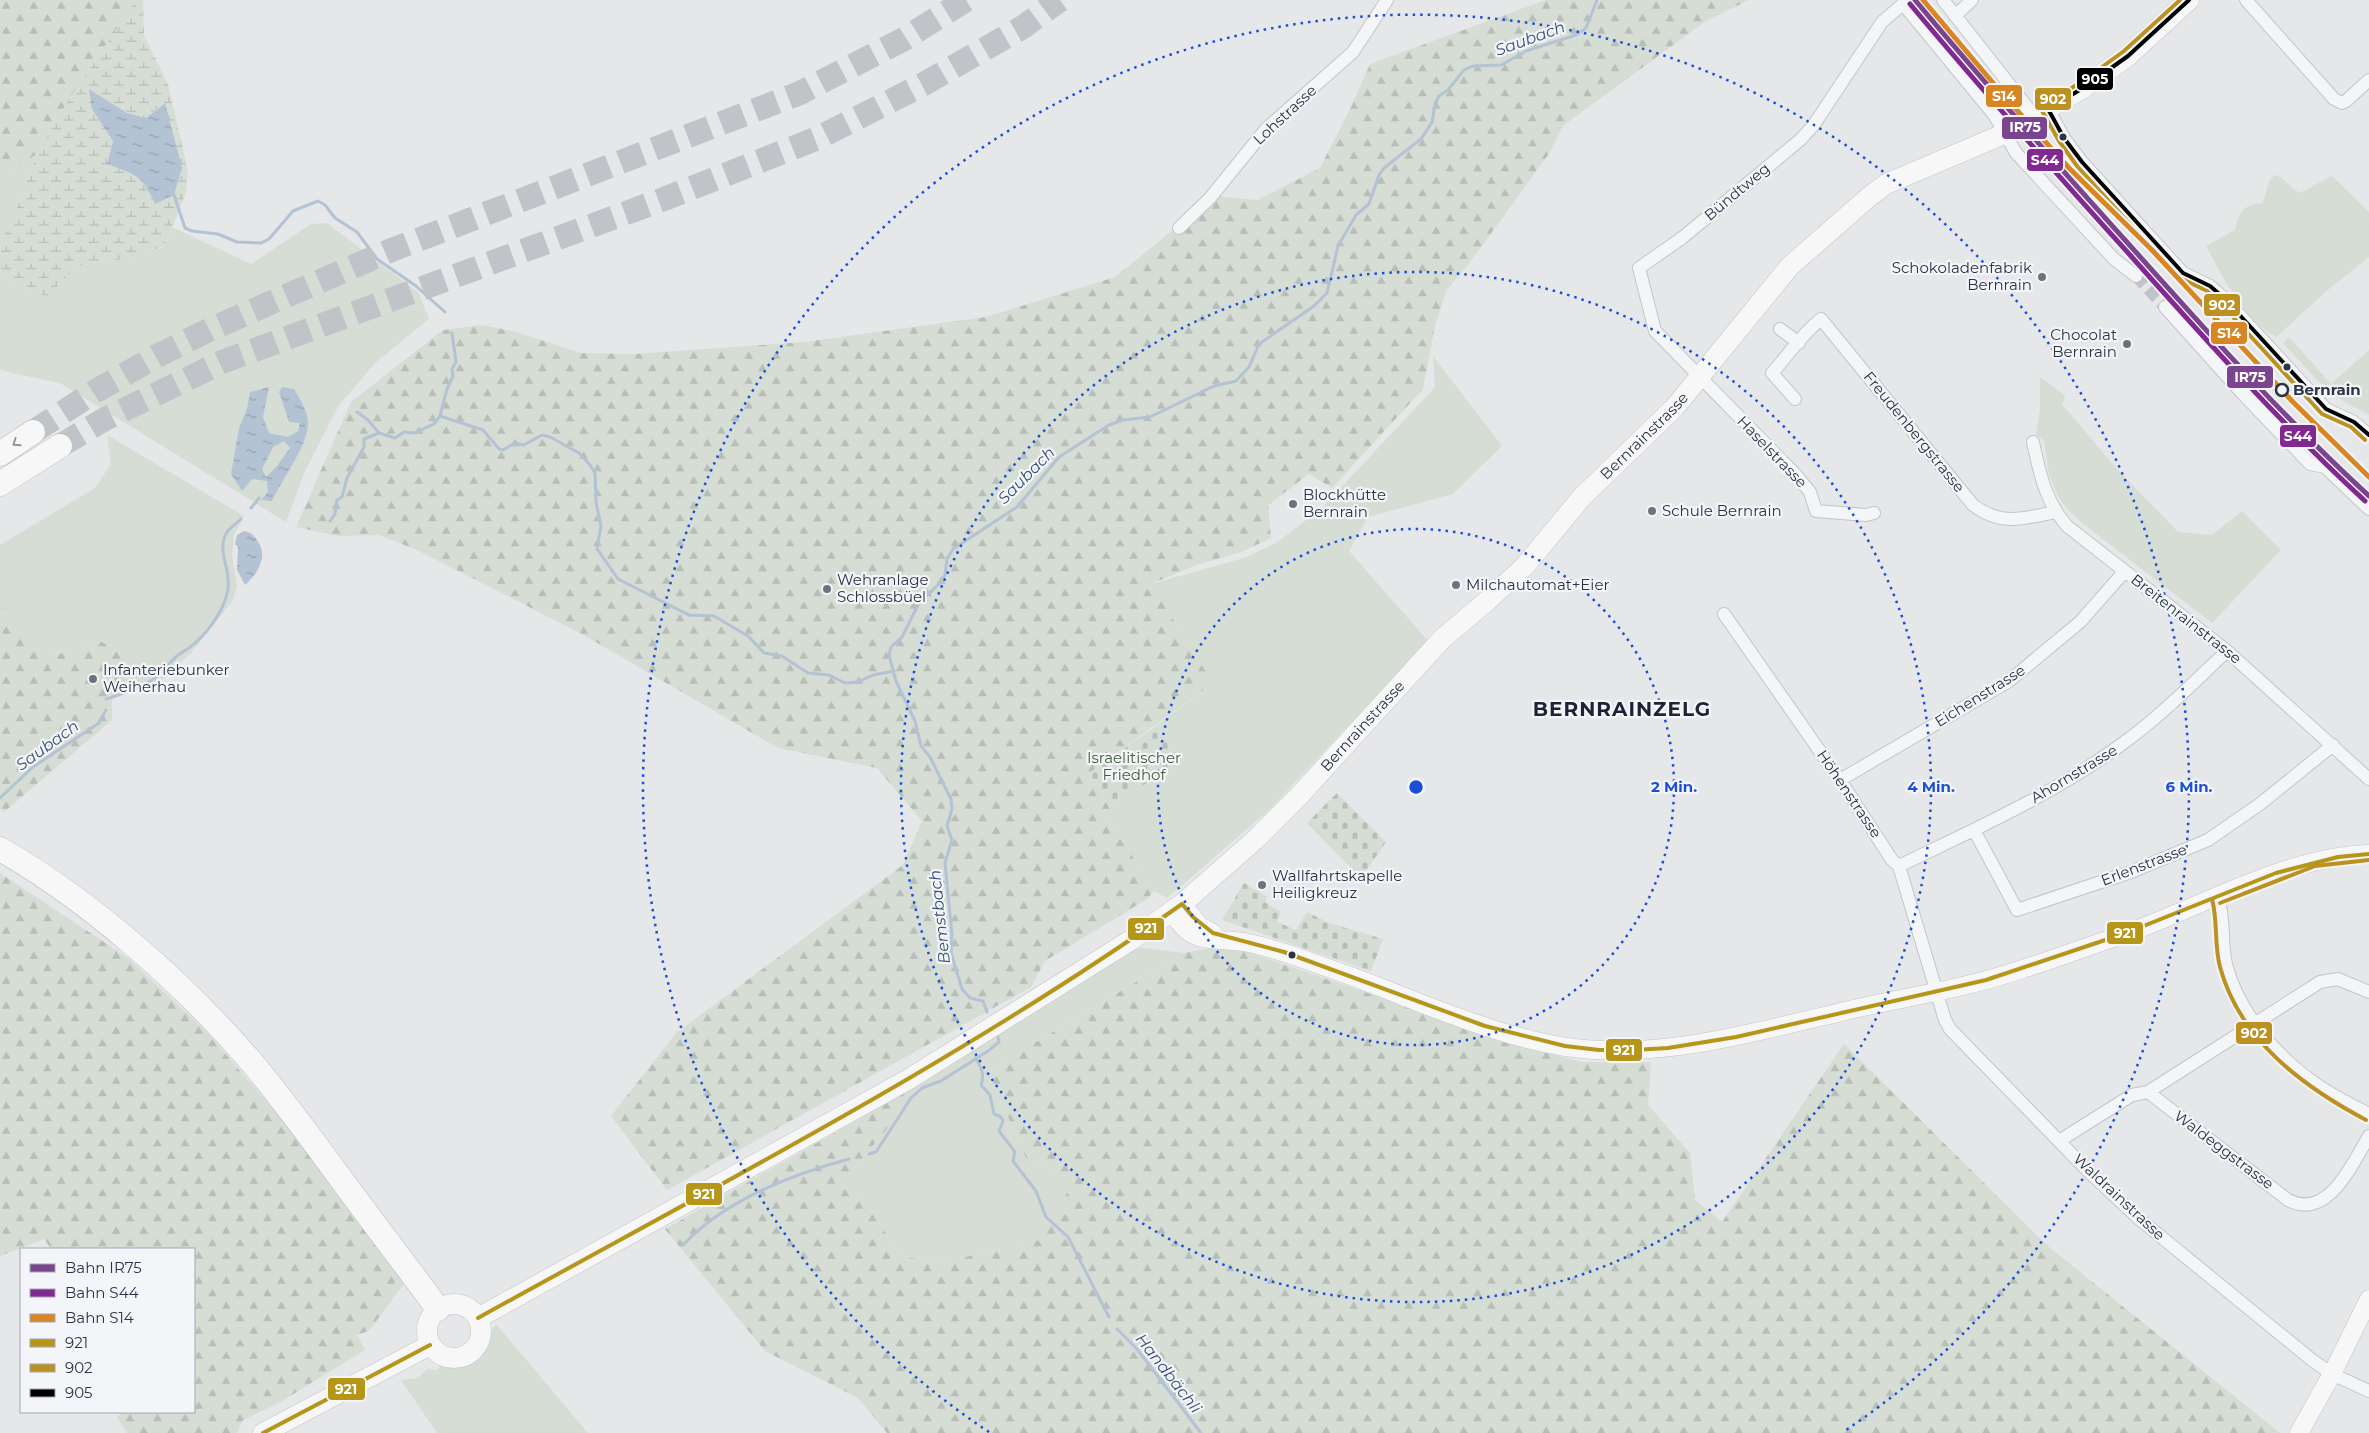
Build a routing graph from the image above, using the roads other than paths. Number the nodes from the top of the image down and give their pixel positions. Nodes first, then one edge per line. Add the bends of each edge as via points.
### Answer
1 (1387, 0) edge
2 (1943, 0) edge
3 (1972, 0) edge
4 (2189, 0) edge
5 (2246, 0) edge
6 (1902, 2) edge
7 (1955, 16) junction
8 (2369, 80) edge
9 (2041, 113) junction
10 (2004, 134) junction
11 (1179, 228) dead end
12 (2136, 276) tunnel mouth
13 (2164, 307) tunnel mouth
14 (1780, 329) dead end
15 (1798, 343) junction
16 (1700, 377) junction
17 (1794, 399) dead end
18 (33, 432) tunnel mouth
19 (2369, 434) edge
20 (2033, 442) dead end
21 (60, 446) tunnel mouth
22 (0, 454) edge
23 (0, 484) edge
24 (2369, 509) edge
25 (2055, 512) junction
26 (1874, 513) dead end
27 (2125, 572) junction
28 (1724, 614) dead end
29 (2227, 651) junction
30 (2333, 745) junction
31 (2369, 779) edge
32 (1840, 780) junction
33 (1974, 830) junction
34 (0, 844) edge
35 (0, 849) edge
36 (2369, 854) edge
37 (0, 860) edge
38 (1899, 866) junction
39 (50, 880) junction
40 (2218, 897) junction
41 (1176, 908) junction
42 (116, 933) junction
43 (1938, 991) junction
44 (2369, 992) edge
45 (2256, 1024) junction
46 (2148, 1092) junction
47 (2369, 1114) edge
48 (2369, 1136) edge
49 (2059, 1141) junction
50 (2369, 1299) edge
51 (438, 1309) junction
52 (478, 1318) junction
53 (430, 1345) junction
54 (2332, 1374) junction
55 (2369, 1391) edge
56 (262, 1433) edge
57 (2299, 1433) edge

1 - 11 street, Lohstrasse via 1353,52 1266,129 1210,198
2 - 7 street
3 - 7 street
4 - 9 main road, Bernrainstrasse via 2128,56
5 - 8 street via 2334,99 2342,103 2346,101
6 - 10 street, Bündtweg via 1994,116
6 - 16 street, Bündtweg via 1882,22 1813,126 1800,140 1682,238 1639,268 1655,331
7 - 9 street
9 - 10 main road, Bernrainstrasse
9 - 19 street via 2183,273 2210,286 2224,298 2326,409 2354,422
10 - 12 street, Bündtweg via 2016,153 2085,229
10 - 16 main road, Bernrainstrasse via 1904,175 1870,196 1790,266
13 - 24 street via 2310,464 2325,467
14 - 15 street
15 - 17 street, Freudenbergstrasse via 1772,373
15 - 25 street, Freudenbergstrasse via 1803,333 1821,319 1973,505 1985,514 2010,520
16 - 26 street, Haselstrasse via 1796,474 1810,492 1816,511
16 - 41 main road, Bernrainstrasse via 1675,407 1582,497 1524,567 1442,639 1298,797 1256,839
18 -> 22 highway
20 - 25 street, Breitenrainstrasse via 2041,481
21 - 23 highway
25 - 27 street, Breitenrainstrasse
27 - 29 street, Breitenrainstrasse
27 - 32 street, Eichenstrasse via 2080,622 2009,681
28 - 32 street, Höhenstrasse
29 - 30 street, Breitenrainstrasse
29 - 33 street, Ahornstrasse via 2166,709 2123,744 2078,775
30 - 31 street, Breitenrainstrasse
30 - 33 street, Erlenstrasse via 2260,804 2208,840 2131,872 2018,910
32 - 38 street, Höhenstrasse
33 - 38 street, Ahornstrasse
34 - 39 highway
35 - 39 highway
36 - 40 main road via 2314,860
37 - 42 highway
38 - 43 street, Höhenstrasse
39 - 42 highway
40 - 43 main road via 2055,958
40 - 45 street via 2222,948 2227,967 2243,1004
41 - 43 main road via 1222,938 1272,948 1531,1040 1593,1050 1662,1049 1699,1044
41 - 52 main road, Bernrainstrasse via 909,1079
42 - 51 highway via 198,1005 248,1058
43 - 49 street, Waldrainstrasse via 1950,1029
44 - 45 street via 2345,981 2327,979
45 - 46 street
45 - 47 street via 2278,1052 2309,1079
46 - 48 street, Waldeggstrasse via 2288,1200 2302,1205 2318,1203 2329,1195
46 - 49 street via 2132,1095
49 - 54 street, Waldrainstrasse via 2138,1218
50 - 54 main road
51 - 52 main road via 455,1304 464,1306
51 - 53 main road via 426,1329
52 - 53 main road via 480,1340 471,1353 454,1359 444,1357
53 - 56 main road
54 - 55 street, Waldrainstrasse
54 - 57 main road

